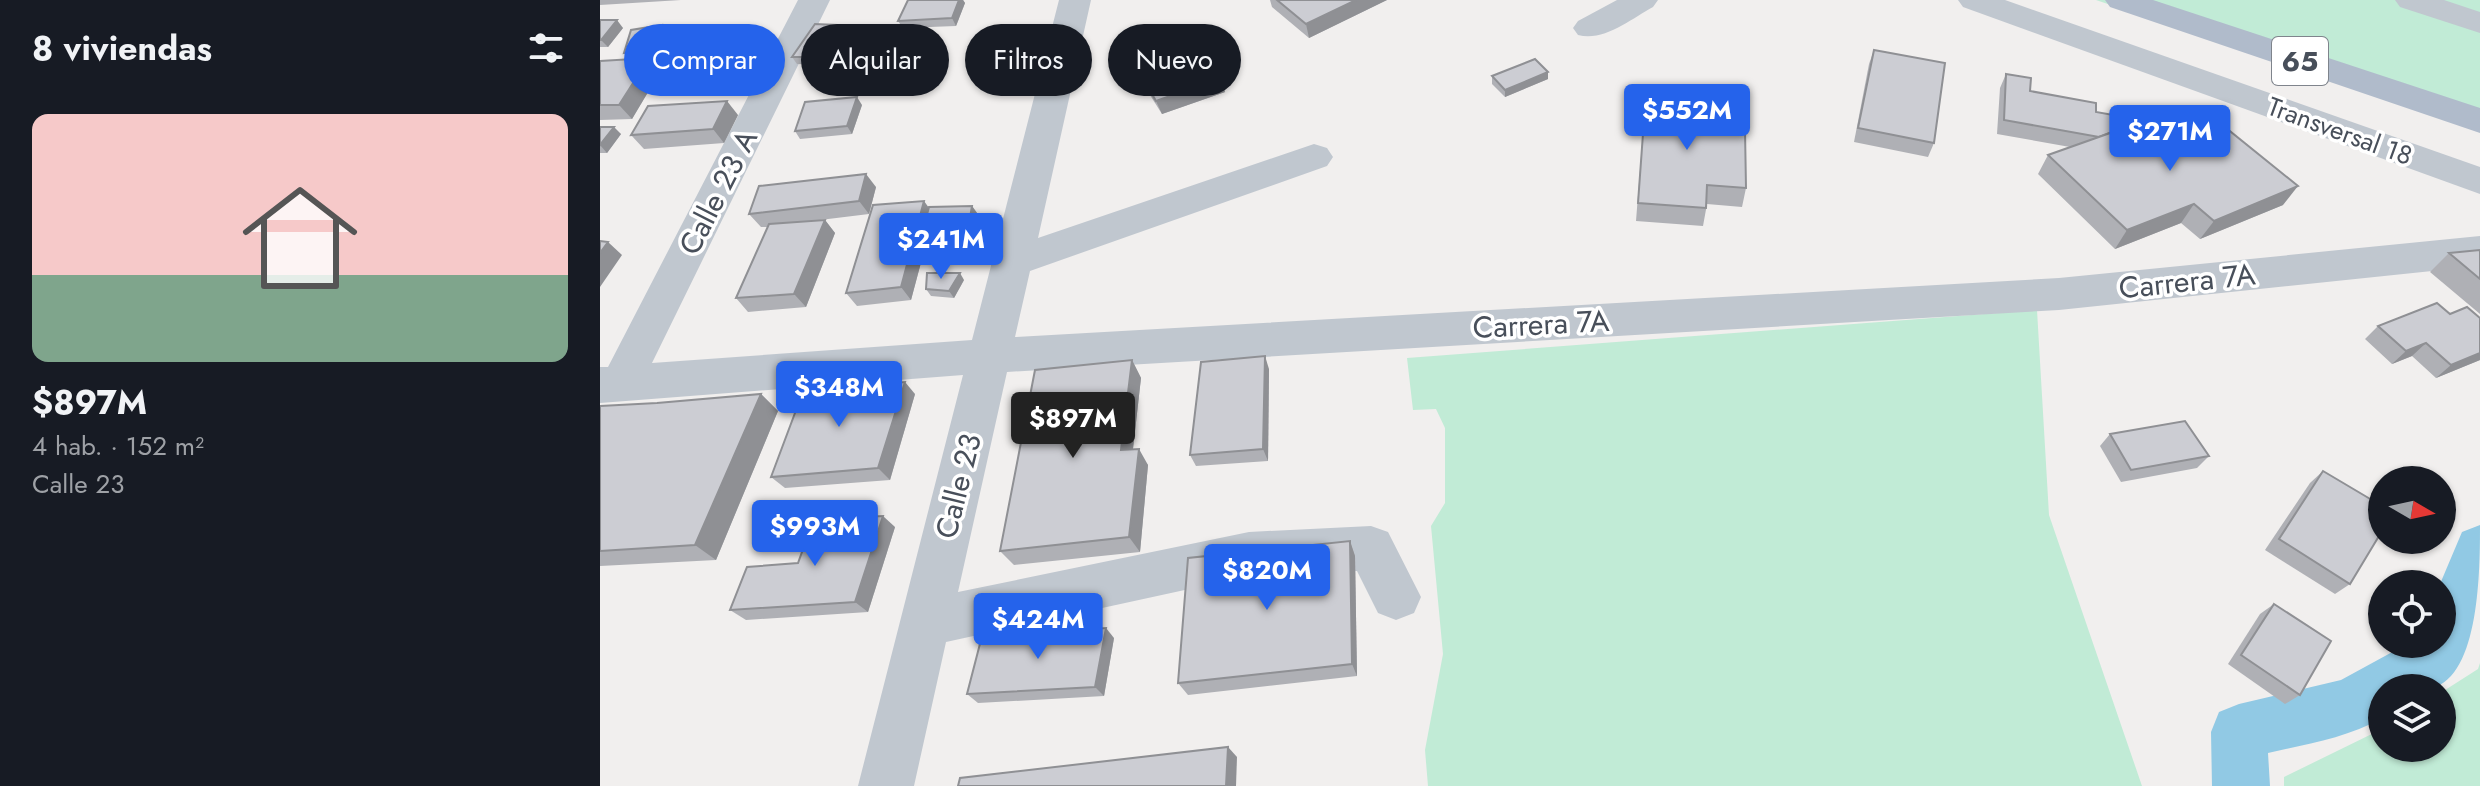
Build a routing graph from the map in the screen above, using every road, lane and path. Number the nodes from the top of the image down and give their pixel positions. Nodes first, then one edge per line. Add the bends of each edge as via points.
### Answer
1 (814, 0) edge
2 (1075, 0) edge
3 (1642, 0) edge
4 (1974, 0) edge
5 (2121, 0) edge
6 (2411, 0) edge
7 (2480, 23) edge
8 (1590, 28) dead end
9 (2480, 121) edge
10 (1314, 157) dead end
11 (2480, 181) edge
12 (2480, 251) edge
13 (1012, 262) junction
14 (990, 356) junction
15 (611, 384) edge
16 (1396, 597) dead end
17 (926, 622) junction
18 (886, 786) edge

1 - 15 street, Calle 23 A
2 - 13 street, Calle 23
3 - 8 street
4 - 11 street, Transversal 18
5 - 9 main road, 65
6 - 7 street
10 - 13 street
12 - 14 street, Carrera 7A via 2059,294
13 - 14 street, Calle 23
14 - 15 street, Carrera 7A
14 - 17 street, Calle 23
16 - 17 street via 1371,548 1249,554
17 - 18 street, Calle 23

